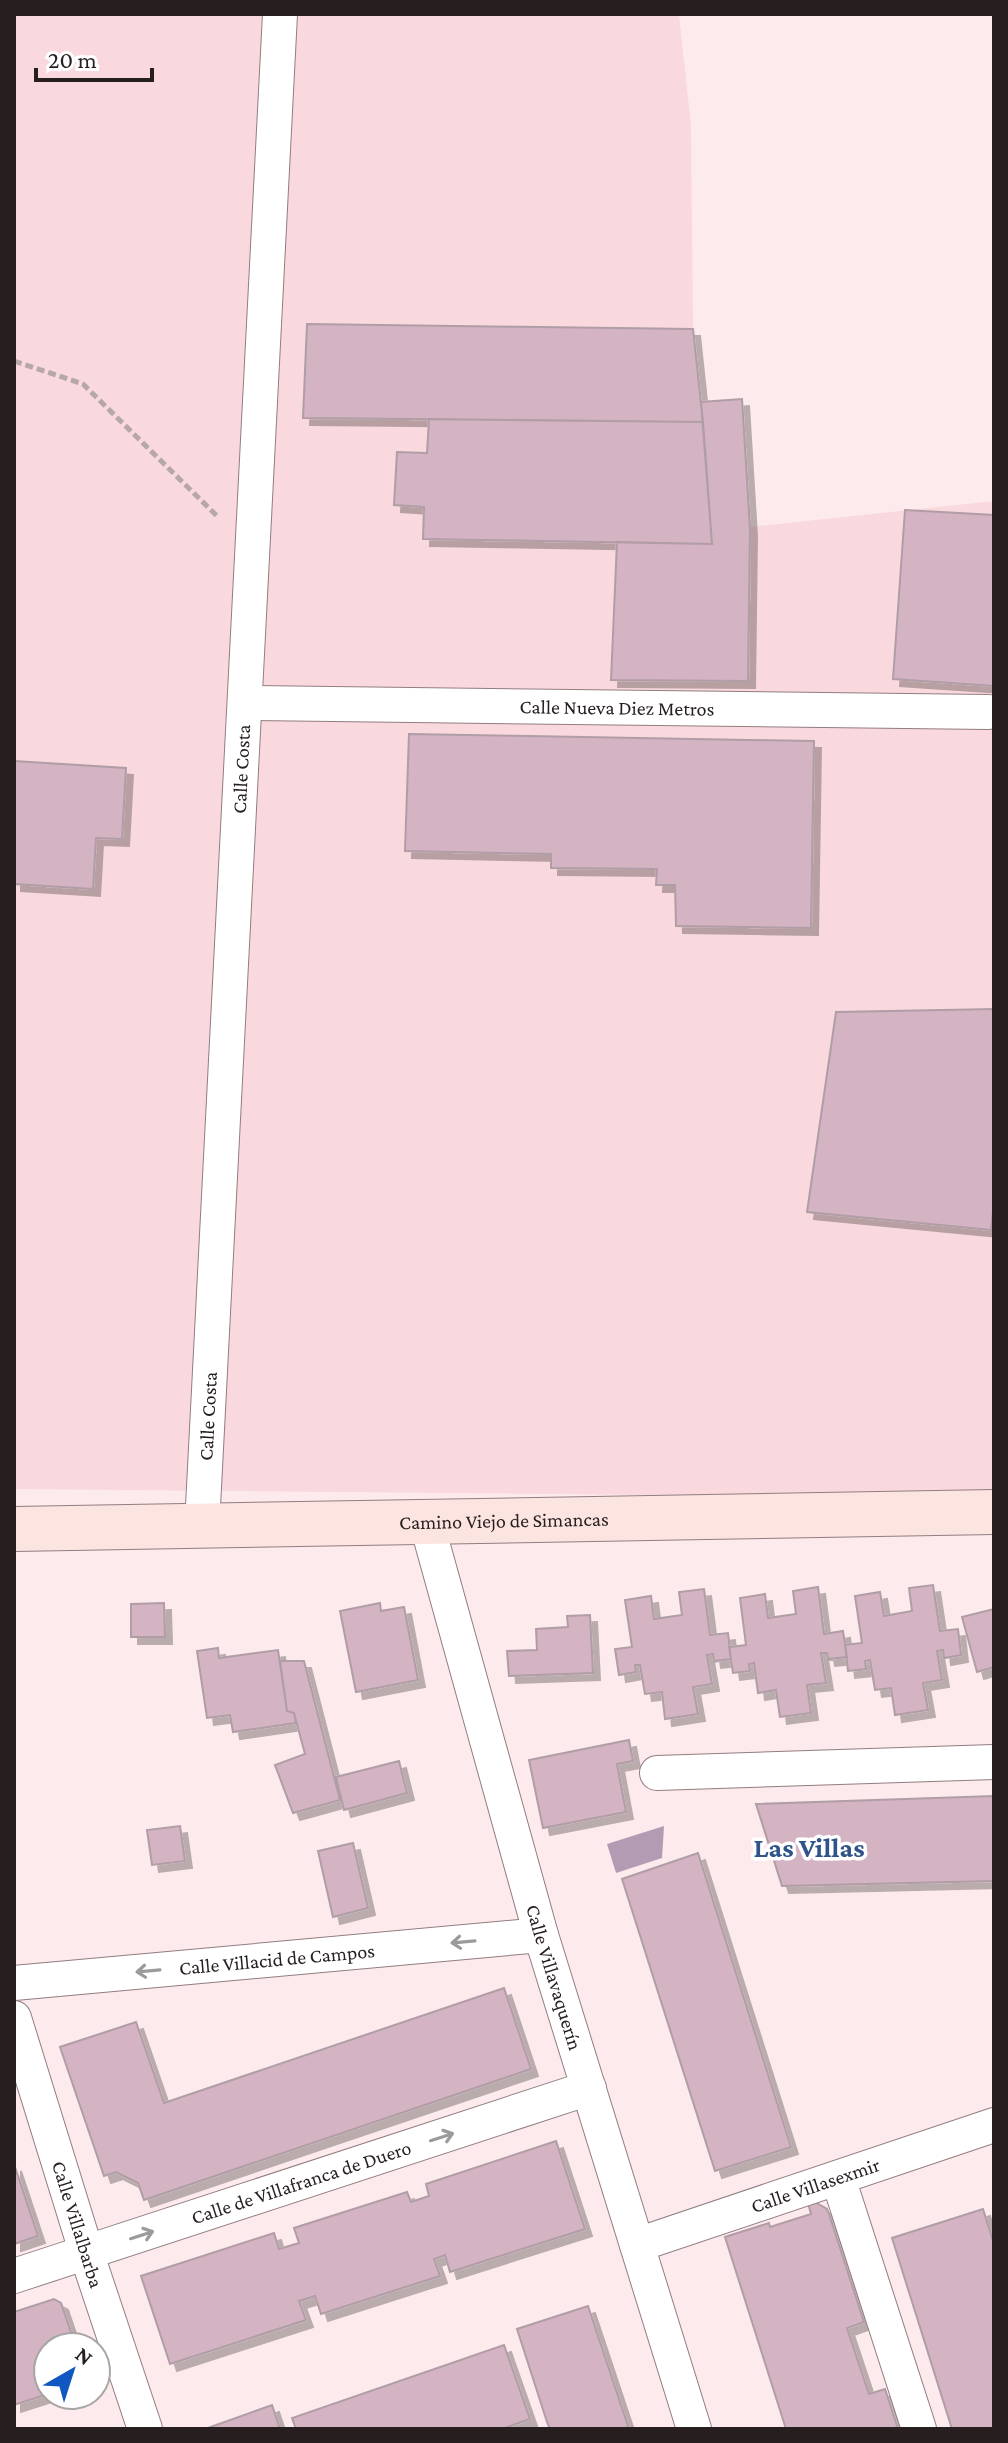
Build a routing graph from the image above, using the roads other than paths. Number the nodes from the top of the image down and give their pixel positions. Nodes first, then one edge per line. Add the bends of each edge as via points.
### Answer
1 (280, 14) edge
2 (245, 703) junction
3 (988, 712) dead end
4 (994, 1512) edge
5 (426, 1521) junction
6 (202, 1526) junction
7 (14, 1529) edge
8 (994, 1762) edge
9 (657, 1773) dead end
10 (541, 1935) junction
11 (14, 1983) edge
12 (14, 2018) edge
13 (589, 2088) junction
14 (994, 2125) edge
15 (838, 2178) junction
16 (637, 2245) junction
17 (86, 2254) junction
18 (14, 2276) edge
19 (145, 2429) edge
20 (694, 2429) edge
21 (919, 2429) edge

1 - 2 street, Calle Costa
2 - 3 street, Calle Nueva Diez Metros
2 - 6 street, Calle Costa
4 - 5 main road, Camino Viejo de Simancas
5 - 6 main road, Camino Viejo de Simancas
5 - 10 street, Calle Villavaquerín
6 - 7 main road, Camino Viejo de Simancas
8 - 9 street
10 -> 11 street, Calle Villacid de Campos
10 - 13 street, Calle Villavaquerín
12 - 17 street, Calle Villalbarba
13 - 16 street, Calle Villavaquerín
17 -> 13 street, Calle de Villafranca de Duero
14 - 15 street, Calle Villasexmir
15 - 16 street, Calle Villasexmir
15 - 21 street
16 - 20 street, Calle Villavaquerín
17 - 18 street, Calle de Villafranca de Duero
17 - 19 street, Calle Villalbarba

